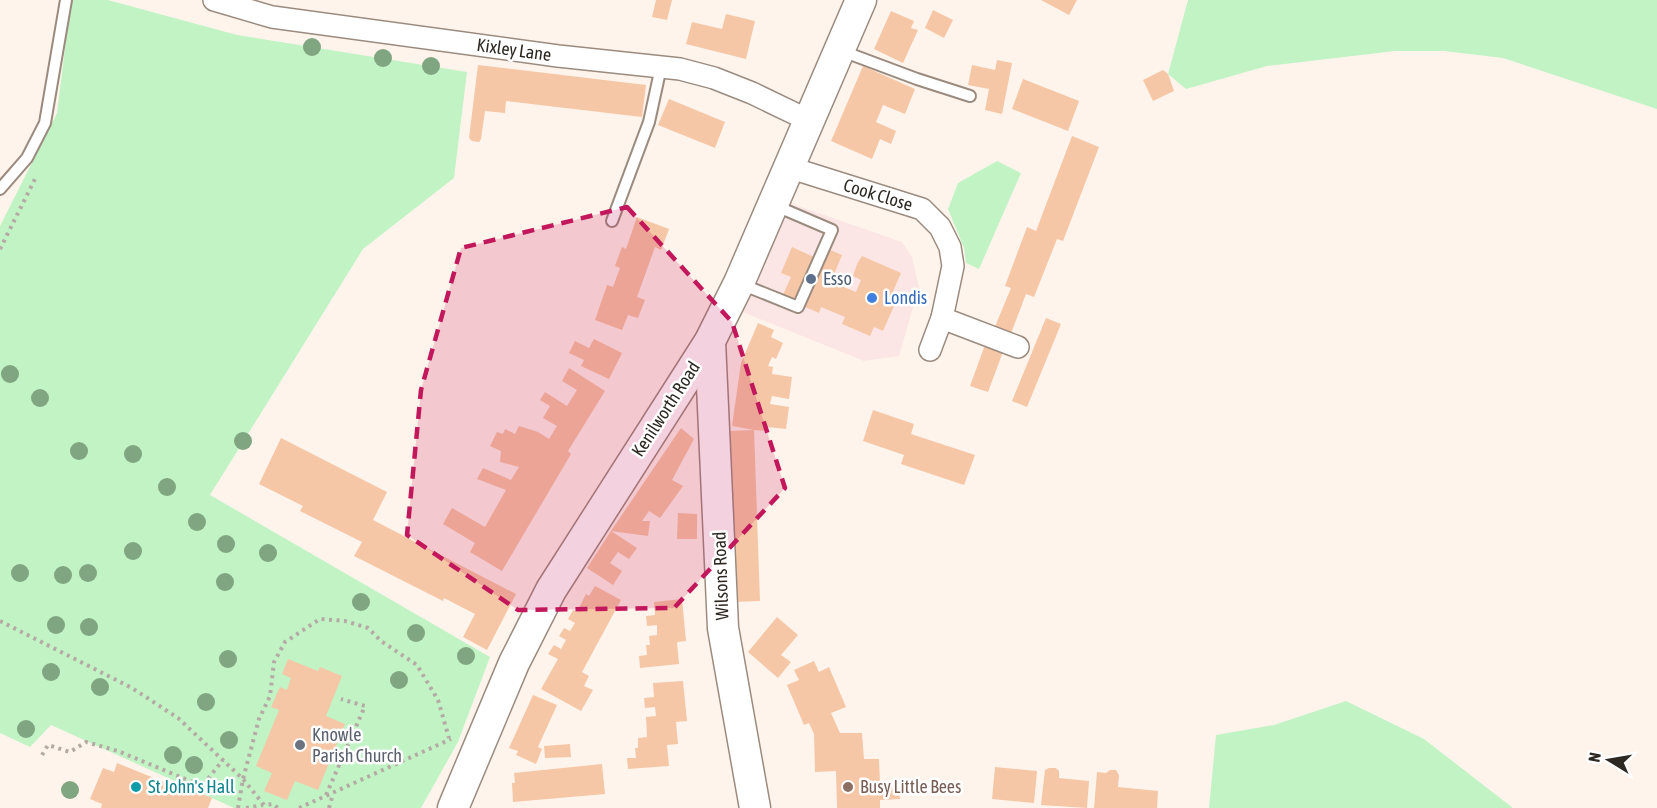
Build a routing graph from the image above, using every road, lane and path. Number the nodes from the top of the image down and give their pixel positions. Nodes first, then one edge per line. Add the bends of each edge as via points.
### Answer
1 (66, 0) edge
2 (214, 0) edge
3 (861, 0) edge
4 (839, 49) junction
5 (661, 67) junction
6 (970, 96) dead end
7 (808, 120) junction
8 (788, 167) junction
9 (0, 189) edge
10 (773, 204) junction
11 (612, 221) dead end
12 (738, 283) junction
13 (942, 318) junction
14 (710, 341) junction
15 (1018, 347) dead end
16 (930, 350) dead end
17 (0, 621) edge
18 (341, 699) dead end
19 (449, 738) junction
20 (479, 750) junction
21 (42, 754) dead end
22 (223, 760) junction
23 (243, 779) junction
24 (333, 793) junction
25 (325, 796) junction
26 (264, 805) junction
27 (238, 808) edge
28 (246, 808) edge
29 (278, 808) edge
30 (298, 808) edge
31 (329, 808) edge
32 (453, 808) edge
33 (755, 808) edge

1 - 9 lane via 45,123 27,158
2 - 5 street, Kixley Lane via 272,17
3 - 4 main road, Kenilworth Road
4 - 6 lane
4 - 7 main road, Kenilworth Road
5 - 7 street, Kixley Lane via 714,78
5 - 11 lane via 649,122
7 - 8 main road, Kenilworth Road
8 - 10 main road, Kenilworth Road
8 - 13 street, Cook Close via 922,209 940,226 950,247 953,266
10 - 12 main road, Kenilworth Road
10 - 12 lane via 832,230 798,308
12 - 14 main road, Kenilworth Road
13 - 15 street
13 - 16 street, Cook Close
14 - 20 main road, Kenilworth Road via 550,590 514,663
14 - 33 main road, Wilsons Road via 723,628
17 - 22 path via 132,688 178,718
18 - 25 path via 365,706
19 - 20 path
19 - 23 path via 438,700 417,665 368,628 320,619 285,642 274,662 270,696 259,719
19 - 24 path
20 - 32 main road, Kenilworth Road
21 - 22 path via 48,745 70,752 86,742 202,786
22 - 23 path
23 - 26 path
23 - 27 path
24 - 25 path
24 - 31 path
25 - 30 path
26 - 28 path
26 - 29 path

